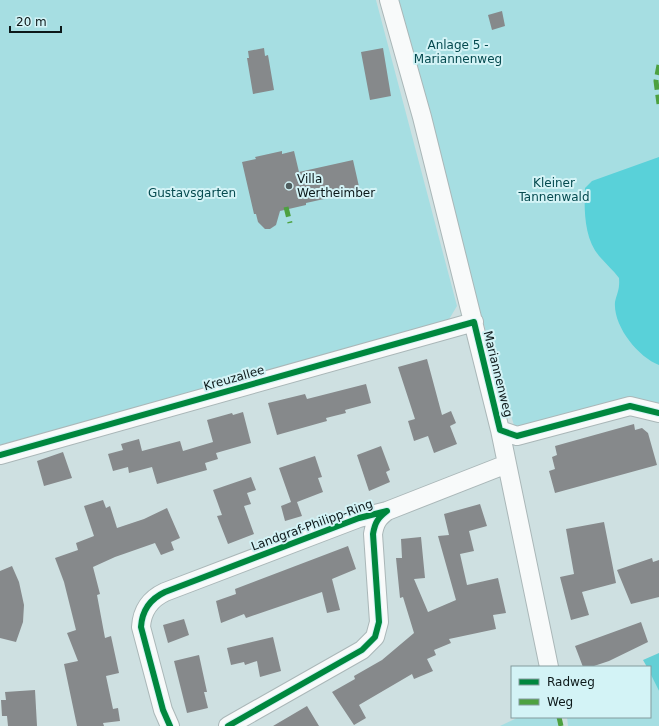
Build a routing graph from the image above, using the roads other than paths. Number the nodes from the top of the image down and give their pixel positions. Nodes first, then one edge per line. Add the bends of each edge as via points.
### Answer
1 (389, 0) edge
2 (474, 322) junction
3 (659, 413) edge
4 (500, 430) junction
5 (0, 455) edge
6 (507, 464) junction
7 (387, 511) junction
8 (549, 666) edge
9 (170, 726) edge
10 (228, 726) edge

1 - 2 street, Mariannenweg via 422,117
2 - 4 street, Mariannenweg
2 - 5 street, Kreuzallee
3 - 4 street via 630,406 517,436
4 - 6 street, Mariannenweg
6 - 7 street, Landgraf-Philipp-Ring
6 - 8 street, Mariannenweg
7 - 9 street, Landgraf-Philipp-Ring via 359,518 165,592 152,600 143,614 141,627 163,710
7 - 10 street, Landgraf-Philipp-Ring via 378,518 373,534 379,622 374,637 362,650

